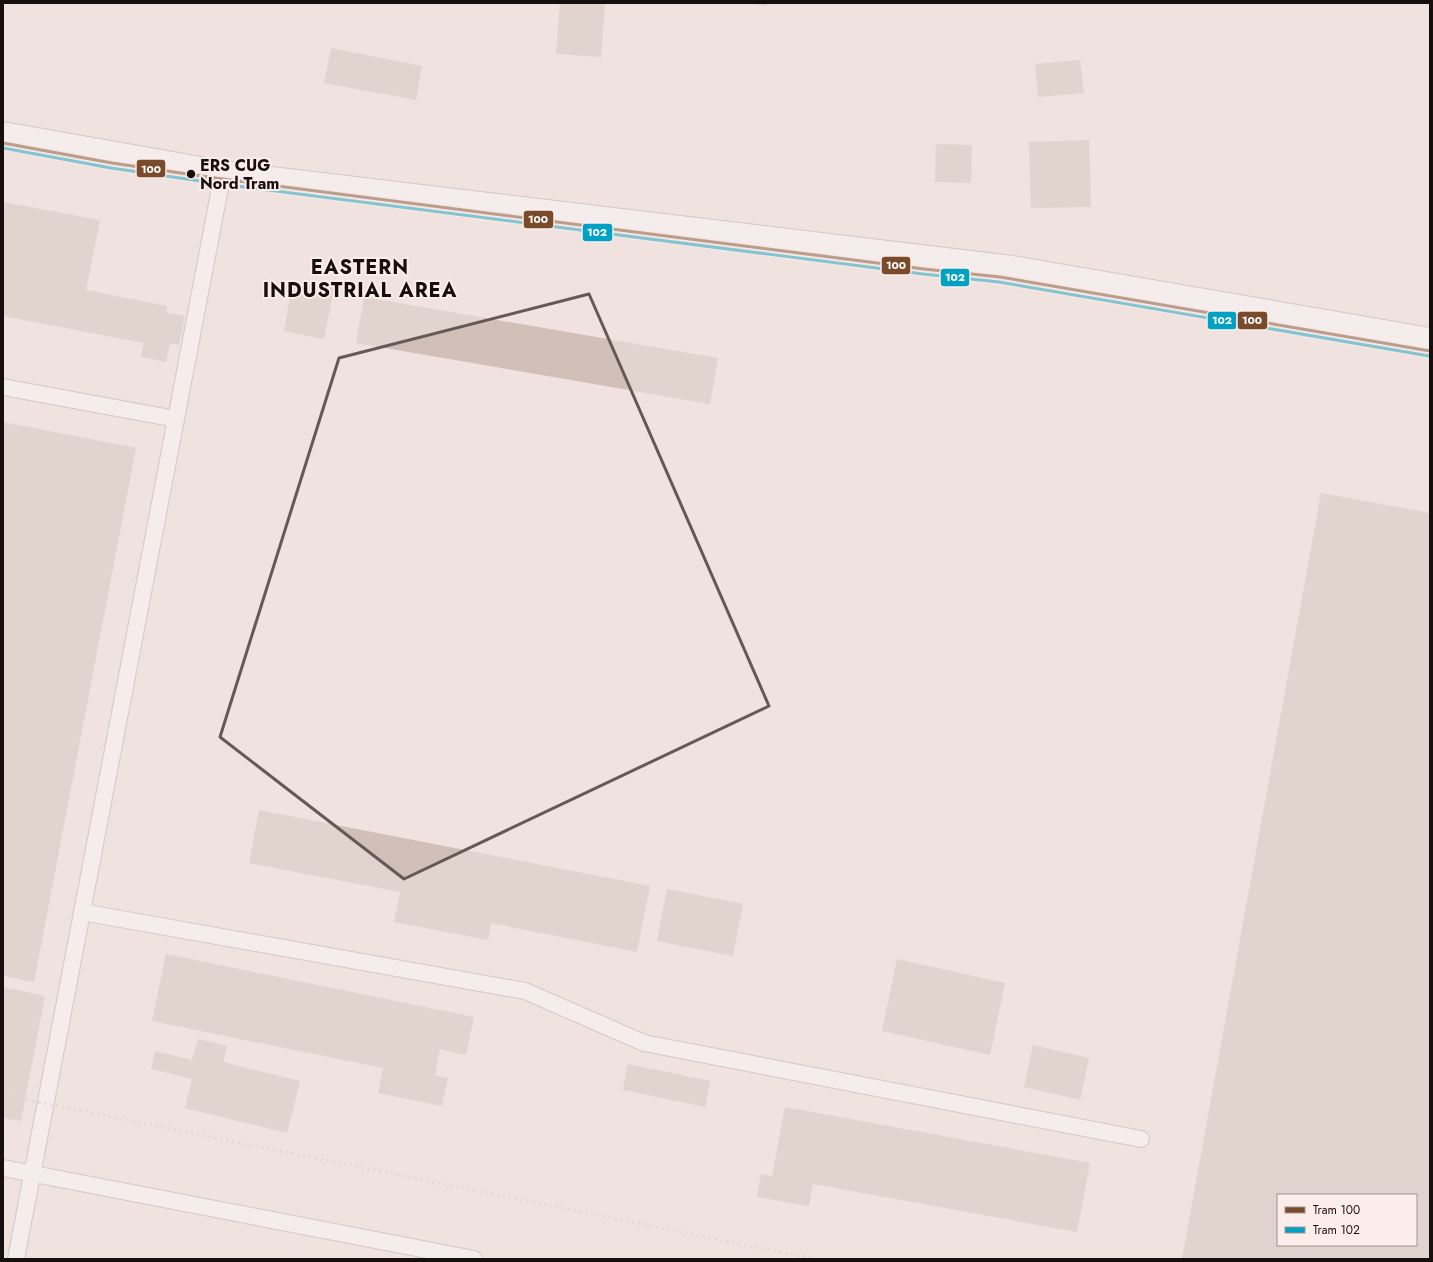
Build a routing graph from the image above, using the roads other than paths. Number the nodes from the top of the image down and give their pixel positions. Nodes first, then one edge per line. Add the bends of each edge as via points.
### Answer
1 (3, 133) edge
2 (223, 172) junction
3 (1430, 338) edge
4 (3, 387) edge
5 (176, 419) junction
6 (82, 912) junction
7 (1141, 1139) dead end
8 (3, 1168) edge
9 (32, 1173) junction
10 (16, 1259) edge
11 (474, 1259) edge

1 - 2 main road
2 - 3 main road via 1012,267
2 - 5 lane
4 - 5 lane
5 - 6 lane
6 - 7 lane via 525,991 644,1043
6 - 9 lane
8 - 9 lane
9 - 10 lane
9 - 11 lane

